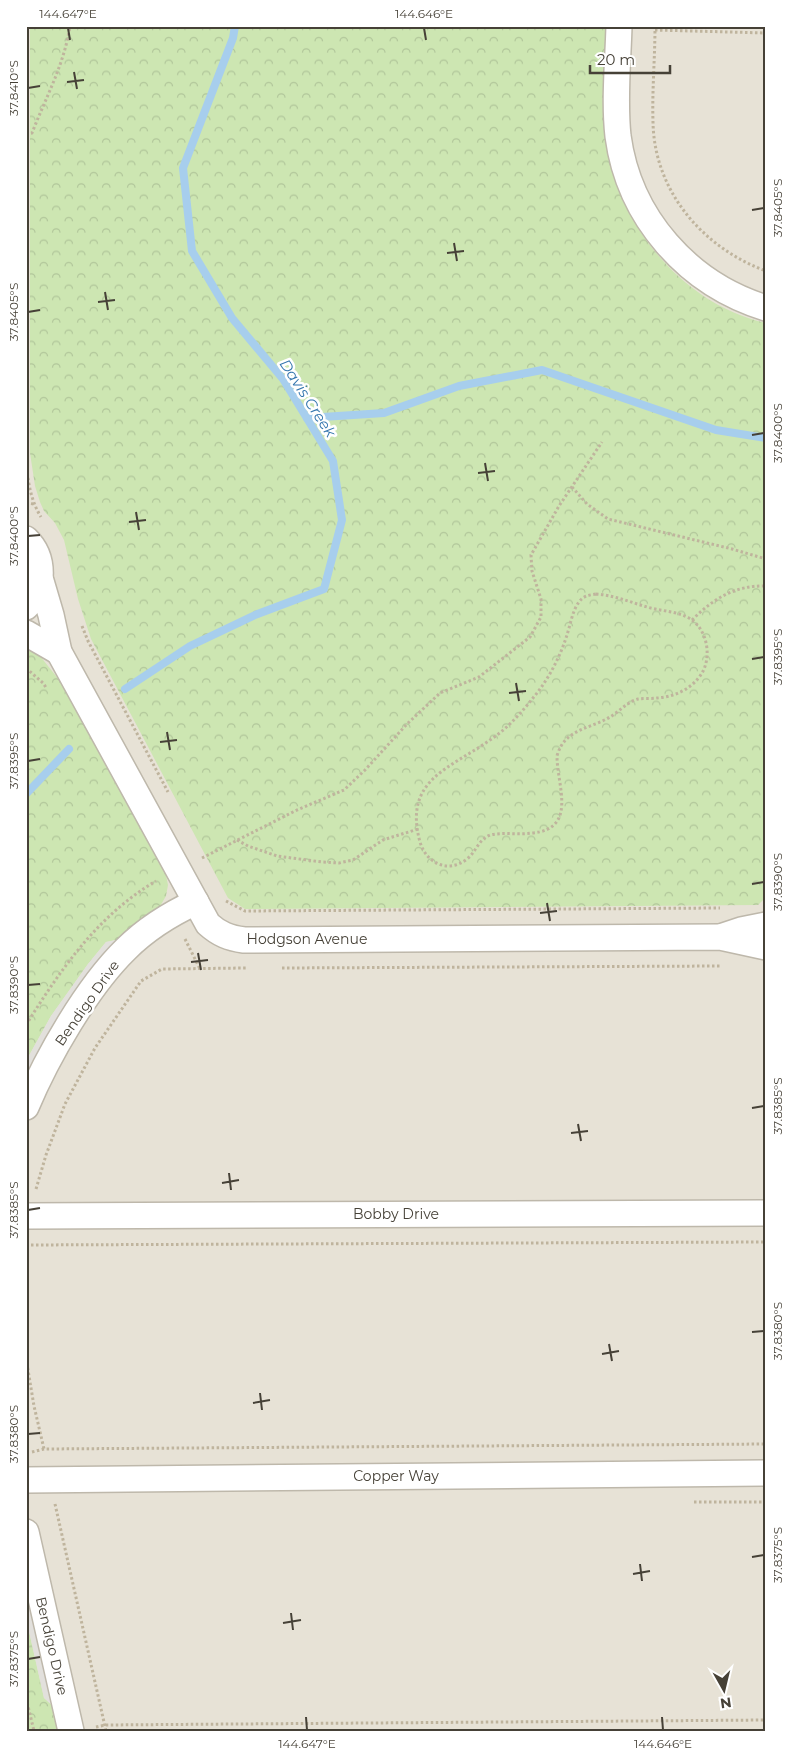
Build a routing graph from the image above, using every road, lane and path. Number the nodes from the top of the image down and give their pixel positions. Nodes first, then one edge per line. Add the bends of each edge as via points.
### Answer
1 (70, 26) edge
2 (619, 26) edge
3 (655, 28) edge
4 (766, 33) edge
5 (26, 134) edge
6 (766, 271) edge
7 (766, 308) edge
8 (602, 442) dead end
9 (26, 463) edge
10 (572, 487) junction
11 (26, 503) edge
12 (34, 504) junction
13 (45, 521) dead end
14 (26, 539) edge
15 (766, 559) edge
16 (40, 581) junction
17 (766, 586) edge
18 (26, 607) edge
19 (692, 620) junction
20 (81, 624) dead end
21 (26, 634) edge
22 (59, 652) junction
23 (171, 797) dead end
24 (418, 830) junction
25 (237, 839) junction
26 (198, 849) dead end
27 (203, 858) junction
28 (207, 866) dead end
29 (179, 868) junction
30 (226, 900) dead end
31 (196, 902) junction
32 (730, 908) dead end
33 (766, 925) edge
34 (720, 937) junction
35 (766, 947) edge
36 (730, 966) dead end
37 (249, 968) dead end
38 (278, 968) dead end
39 (26, 1025) edge
40 (26, 1107) edge
41 (766, 1213) edge
42 (28, 1216) edge
43 (766, 1242) edge
44 (26, 1246) edge
45 (26, 1358) edge
46 (766, 1444) edge
47 (44, 1450) junction
48 (26, 1454) edge
49 (766, 1473) edge
50 (38, 1480) edge
51 (26, 1532) edge
52 (26, 1698) edge
53 (766, 1720) edge
54 (105, 1725) junction
55 (79, 1730) edge
56 (34, 1731) edge
57 (106, 1731) edge

1 - 5 path via 61,65 49,96 32,133
2 - 7 street via 618,136 628,176 646,217 671,249 706,280
3 - 4 path
3 - 6 path via 653,123 655,143 668,183 696,226 732,256
8 - 10 path
9 - 12 path
10 - 15 path via 608,519
10 - 25 path via 531,554 542,617 530,637 479,677 440,693 344,790
11 - 12 path
12 - 13 path
14 - 16 street, Hodgson Avenue via 37,554
16 - 18 street via 35,596
16 - 22 street, Hodgson Avenue
17 - 19 path via 746,587 728,593
19 - 24 path via 601,594 583,598 576,607 553,666 527,706 502,731 444,769 424,788 418,800
19 - 24 path via 698,624 708,651 705,667 692,684 674,695 637,699 564,741 557,756 562,804 560,819 555,826 544,832 484,837 466,860 444,866 433,863 424,852
20 - 23 path
21 - 22 street
22 - 29 street, Hodgson Avenue
24 - 25 path via 383,840 354,860 338,863 277,856
25 - 27 path
26 - 27 path
27 - 28 path
27 - 29 path
29 - 31 street, Hodgson Avenue
29 - 39 path via 110,914 89,935
30 - 32 path via 245,911
31 - 34 street, Hodgson Avenue via 215,931 231,939 244,940
31 - 40 street, Bendigo Drive via 154,925 125,949 82,1004 49,1059
33 - 34 street, Hodgson Avenue
34 - 35 street, Hodgson Avenue
36 - 38 path
37 - 42 path via 162,969 141,981 95,1048 64,1104
41 - 42 street, Bobby Drive
42 - 44 path
43 - 44 path
45 - 47 path
46 - 47 path
47 - 48 path
47 - 50 path
49 - 50 street, Copper Way
50 - 54 path
51 - 55 street, Bendigo Drive
52 - 56 path
53 - 54 path
54 - 55 path
54 - 57 path

